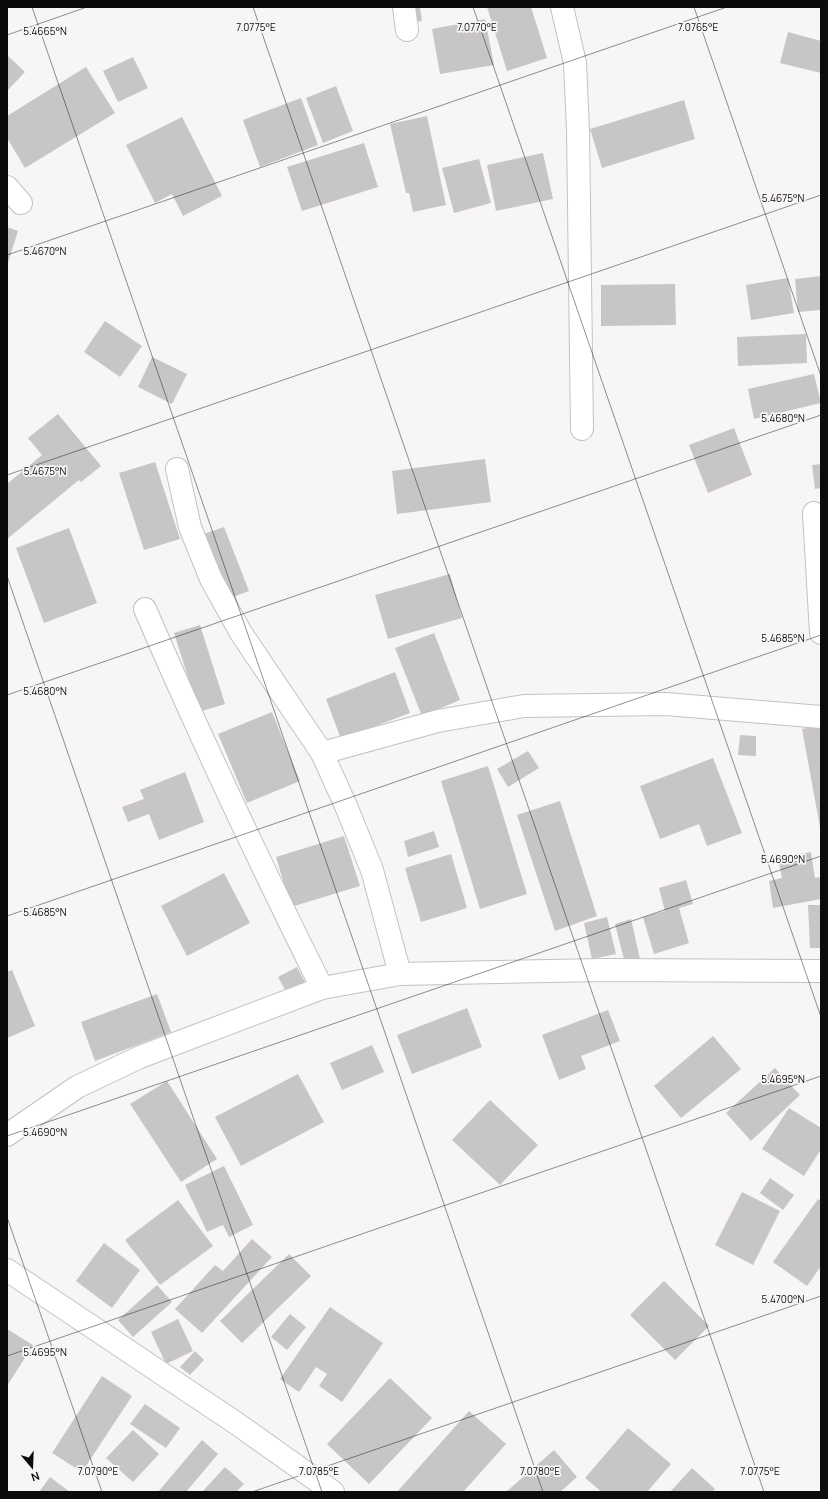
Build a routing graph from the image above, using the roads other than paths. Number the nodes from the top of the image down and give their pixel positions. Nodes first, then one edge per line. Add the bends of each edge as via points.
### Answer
1 (404, 7) edge
2 (562, 7) edge
3 (406, 30) dead end
4 (7, 187) edge
5 (21, 203) dead end
6 (582, 429) dead end
7 (177, 469) dead end
8 (814, 513) dead end
9 (145, 609) dead end
10 (821, 634) edge
11 (821, 717) edge
12 (322, 754) junction
13 (821, 971) edge
14 (400, 974) junction
15 (322, 988) junction
16 (7, 1135) edge
17 (7, 1270) edge
18 (333, 1492) edge

1 - 3 street
2 - 6 street via 575,63
4 - 5 street
7 - 12 street via 190,526 211,579 241,633
8 - 10 street
9 - 15 street via 188,708
11 - 12 street via 666,704 524,706 438,721
12 - 14 street via 372,870
13 - 14 street via 603,970
14 - 15 street
15 - 16 street via 140,1058 77,1087
17 - 18 street

